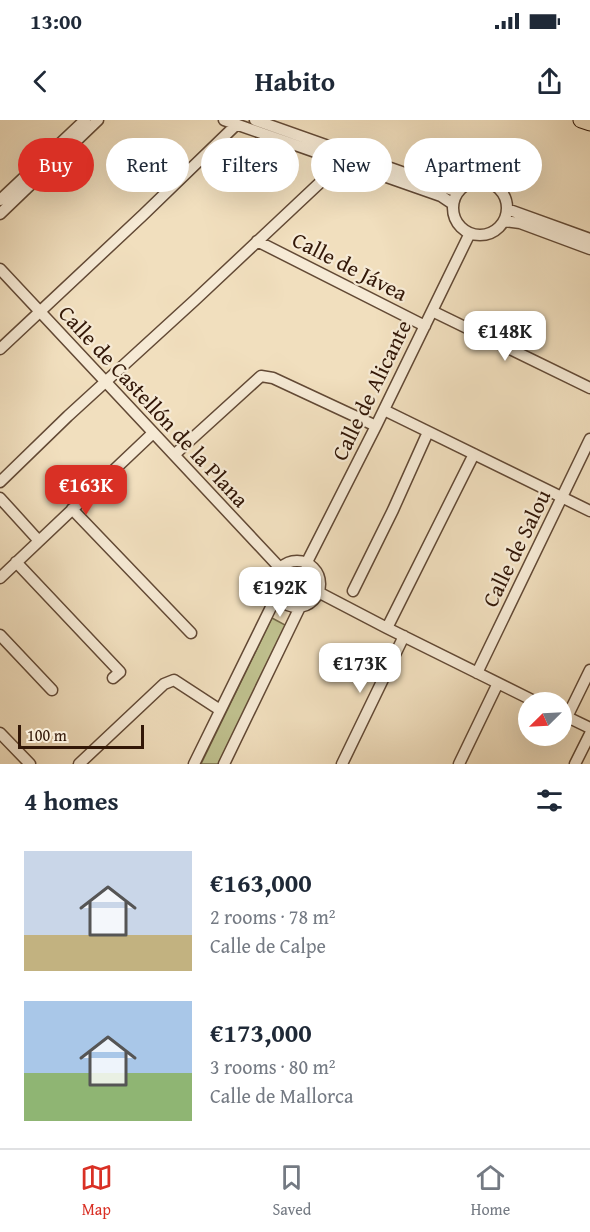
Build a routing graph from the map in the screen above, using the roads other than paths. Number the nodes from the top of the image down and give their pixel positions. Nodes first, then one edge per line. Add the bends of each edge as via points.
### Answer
1 (85, 120) edge
2 (98, 120) edge
3 (224, 120) edge
4 (255, 120) edge
5 (581, 120) edge
6 (590, 123) edge
7 (236, 124) junction
8 (311, 149) edge
9 (404, 173) edge
10 (392, 178) edge
11 (311, 191) edge
12 (458, 192) edge
13 (501, 192) edge
14 (0, 200) edge
15 (453, 204) junction
16 (507, 209) junction
17 (0, 214) edge
18 (504, 221) junction
19 (470, 233) junction
20 (590, 239) edge
21 (257, 242) junction
22 (590, 249) edge
23 (0, 269) edge
24 (432, 311) junction
25 (40, 312) junction
26 (425, 326) junction
27 (0, 349) edge
28 (105, 382) junction
29 (590, 388) edge
30 (384, 410) junction
31 (376, 426) junction
32 (428, 432) junction
33 (153, 433) junction
34 (590, 439) edge
35 (474, 454) junction
36 (174, 455) junction
37 (0, 482) edge
38 (0, 498) edge
39 (561, 498) junction
40 (72, 509) junction
41 (590, 511) edge
42 (39, 541) junction
43 (16, 562) junction
44 (306, 564) junction
45 (280, 568) junction
46 (0, 578) edge
47 (353, 591) dead end
48 (318, 592) junction
49 (277, 596) junction
50 (300, 607) junction
51 (387, 628) junction
52 (191, 633) dead end
53 (0, 634) edge
54 (404, 636) junction
55 (590, 670) edge
56 (477, 673) junction
57 (113, 678) dead end
58 (498, 683) junction
59 (52, 690) dead end
60 (518, 693) edge
61 (572, 701) edge
62 (220, 710) junction
63 (572, 719) edge
64 (590, 728) edge
65 (0, 733) edge
66 (590, 734) edge
67 (30, 764) edge
68 (79, 764) edge
69 (194, 764) edge
70 (224, 764) edge
71 (342, 764) edge
72 (459, 764) edge
73 (575, 764) edge

1 - 14 street
2 - 17 street
3 - 7 street
4 - 9 street
5 - 6 highway
7 - 8 street
7 - 25 street
10 - 15 street
11 - 21 street
12 - 15 street
13 - 16 street
15 - 19 street via 456,221
16 - 18 street
16 - 20 street
18 - 19 street via 489,234
18 - 22 street via 520,223
19 - 24 street, Calle de Alicante
21 - 26 street, Calle de Jávea
21 - 28 street
23 - 25 street, Calle de Castellón de la Plana
24 - 26 street, Calle de Alicante
24 - 29 street
25 - 27 street
25 - 28 street, Calle de Castellón de la Plana
26 - 30 street, Calle de Alicante
28 - 33 street, Calle de Castellón de la Plana
28 - 37 street
30 - 31 street, Calle de Alicante
30 - 32 street
31 - 36 street via 261,376
31 - 44 street, Calle de Alicante
32 - 35 street
32 - 47 street
33 - 36 street, Calle de Castellón de la Plana
33 - 40 street
34 - 39 street, Calle de Salou
35 - 39 street
35 - 51 street
36 - 45 street, Calle de Castellón de la Plana
38 - 42 street
39 - 41 street
39 - 56 street, Calle de Salou
40 - 42 street
40 - 52 street
42 - 43 street
43 - 46 street
43 - 57 street via 120,672
44 - 45 street via 292,562
44 - 48 street via 316,573
45 - 49 street via 275,578
48 - 50 street via 311,602
48 - 51 street
49 - 50 street via 287,605
49 - 62 street
50 - 70 street
51 - 54 street
53 - 59 street
54 - 56 street
54 - 71 street
55 - 61 street
56 - 58 street
58 - 60 street
58 - 72 street
62 - 68 street via 174,680
62 - 69 street
63 - 64 street
65 - 67 street
66 - 73 street

